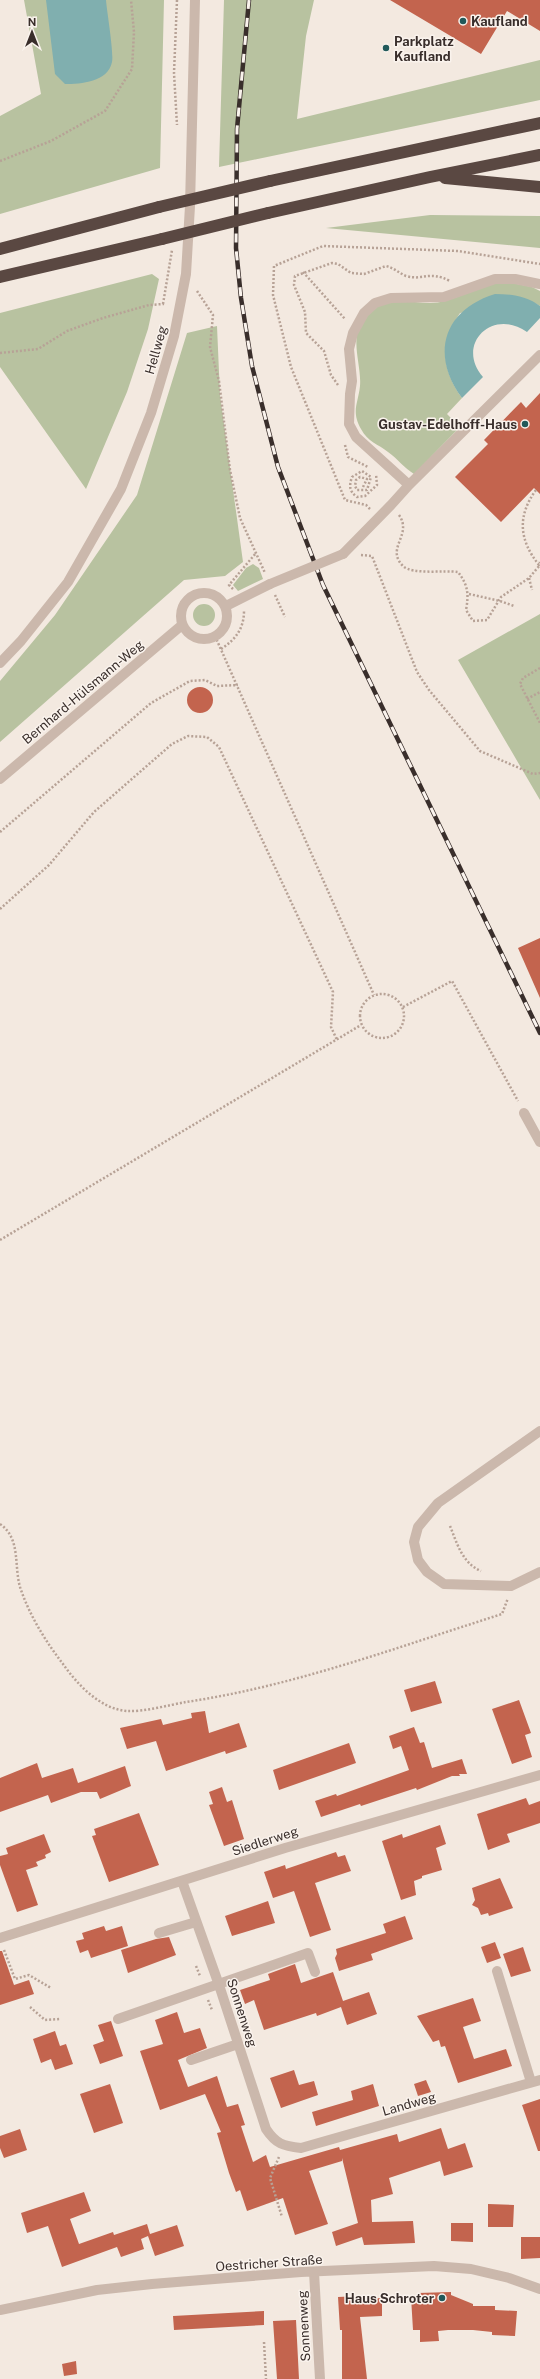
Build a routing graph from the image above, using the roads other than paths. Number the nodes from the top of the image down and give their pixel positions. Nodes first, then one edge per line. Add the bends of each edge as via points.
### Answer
1 (195, 0) edge
2 (540, 123) edge
3 (540, 155) edge
4 (430, 177) junction
5 (540, 187) edge
6 (0, 248) edge
7 (0, 276) edge
8 (540, 284) edge
9 (540, 354) edge
10 (409, 485) junction
11 (226, 606) junction
12 (182, 625) junction
13 (0, 663) edge
14 (0, 779) edge
15 (524, 1113) road end
16 (540, 1142) edge
17 (540, 1431) edge
18 (540, 1572) edge
19 (540, 1775) edge
20 (182, 1881) junction
21 (196, 1922) junction
22 (159, 1933) dead end
23 (1, 1942) edge
24 (497, 1971) dead end
25 (315, 1972) dead end
26 (219, 1985) junction
27 (118, 2019) dead end
28 (238, 2044) junction
29 (191, 2060) dead end
30 (536, 2081) edge
31 (285, 2146) joint
32 (314, 2272) junction
33 (540, 2289) edge
34 (0, 2310) edge
35 (320, 2379) edge

1 - 13 street, Hellweg via 186,274 174,336 151,413 121,489 68,582
2 - 6 highway, bridge via 270,181
3 - 4 highway
4 - 5 highway
4 - 7 highway, bridge via 268,213 167,242
8 - 10 street via 515,278 495,279 444,297 391,298 376,303 364,313 349,349 352,381 349,424 356,438
9 - 10 street
10 - 11 street, bridge via 343,554 270,584
11 - 12 street via 226,622 215,636 202,639 190,635
11 - 12 street via 213,593 191,595 180,613
12 - 14 street, Bernhard-Hülsmann-Weg
15 - 16 street
17 - 18 street via 438,1503 418,1527 414,1542 418,1560 427,1572 444,1584 511,1586
19 - 20 street, Siedlerweg via 394,1815
20 - 21 street, Sonnenweg
20 - 23 street, Siedlerweg
21 - 22 street
21 - 26 street, Sonnenweg
24 - 30 street
25 - 26 street via 308,1953
26 - 27 street
26 - 28 street, Sonnenweg
28 - 29 street
28 - 31 street, Sonnenweg via 266,2129 273,2140
30 - 31 street, Landweg via 301,2148
32 - 33 street, Oestricher Straße via 453,2266 510,2278
32 - 34 street, Oestricher Straße via 97,2290
32 - 35 street, Sonnenweg

